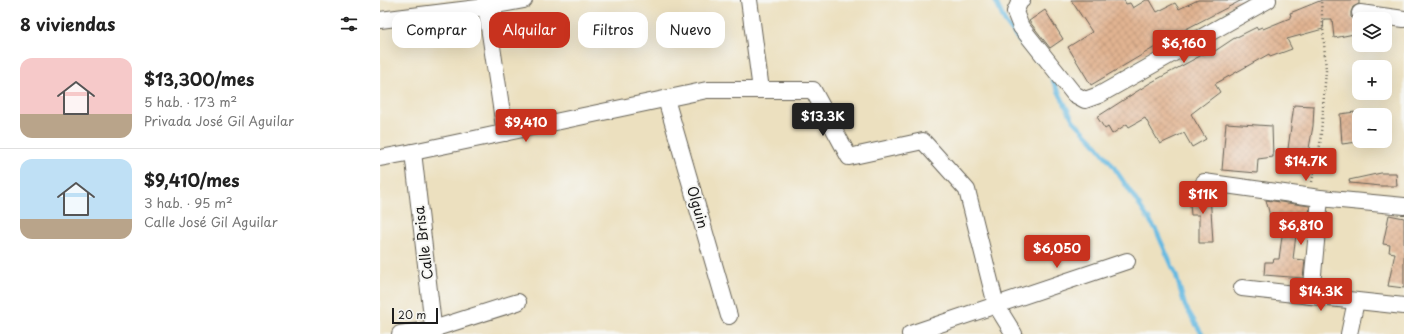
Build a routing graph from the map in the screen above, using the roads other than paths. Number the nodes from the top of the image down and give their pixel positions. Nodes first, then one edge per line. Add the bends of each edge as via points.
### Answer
1 (524, 0) edge
2 (749, 0) edge
3 (1268, 0) edge
4 (485, 4) edge
5 (1019, 6) edge
6 (1392, 17) edge
7 (1404, 19) edge
8 (380, 20) edge
9 (761, 90) junction
10 (666, 98) junction
11 (505, 133) junction
12 (413, 152) junction
13 (380, 158) edge
14 (1204, 182) dead end
15 (1315, 197) junction
16 (1404, 206) edge
17 (1127, 261) dead end
18 (1242, 288) dead end
19 (1310, 296) junction
20 (1356, 301) junction
21 (518, 302) dead end
22 (996, 305) junction
23 (1404, 306) edge
24 (729, 316) dead end
25 (434, 331) edge
26 (400, 334) edge
27 (910, 334) edge
28 (1014, 334) edge
29 (1349, 334) edge

1 - 4 street
2 - 9 street
3 - 5 street via 1099,96 1085,100 1074,94 1021,26
4 - 8 street
4 - 11 street
6 - 7 street
9 - 10 street via 707,90
9 - 22 street via 813,90 849,157 923,141 967,190
10 - 11 street
10 - 24 street, Olguin
11 - 12 street
12 - 13 street
12 - 25 street, Calle Brisa
14 - 15 street
15 - 16 street
15 - 19 street
17 - 22 street
18 - 19 street
19 - 20 street
20 - 23 street
20 - 29 street
21 - 25 street
22 - 27 street
22 - 28 street
25 - 26 street

